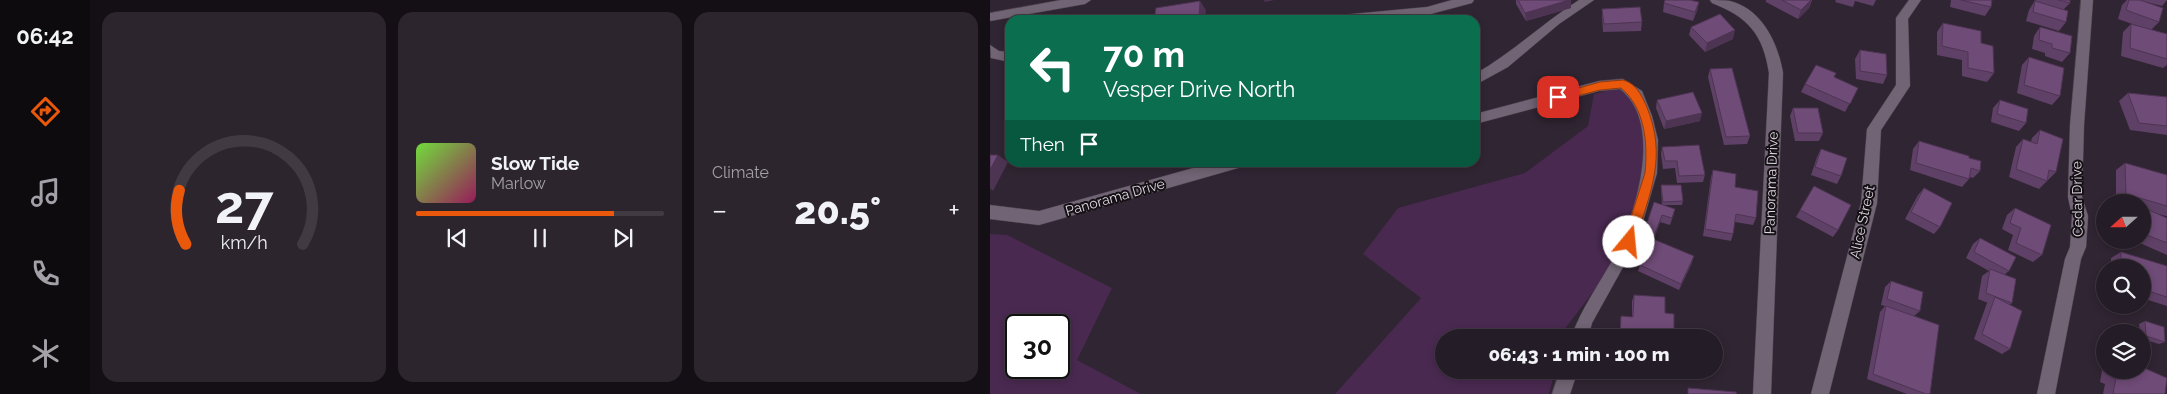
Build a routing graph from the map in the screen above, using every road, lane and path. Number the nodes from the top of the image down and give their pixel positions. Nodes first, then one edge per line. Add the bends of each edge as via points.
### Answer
1 (1085, 0) edge
2 (1468, 0) edge
3 (1588, 0) edge
4 (1716, 0) edge
5 (1916, 0) edge
6 (2087, 0) edge
7 (1384, 15) edge
8 (990, 17) edge
9 (990, 50) edge
10 (1005, 56) edge
11 (1480, 77) edge
12 (1480, 118) edge
13 (1220, 167) edge
14 (990, 212) edge
15 (1582, 329) edge
16 (1566, 379) edge
17 (1561, 394) edge
18 (1762, 394) edge
19 (1820, 394) edge
20 (2046, 394) edge

1 - 8 street
2 - 7 street via 1426,11
3 - 11 street via 1554,21 1504,64
4 - 18 street, Panorama Drive via 1734,6 1750,18 1763,32 1775,62
5 - 19 street, Alice Street via 1902,18 1903,86 1874,129 1869,204
6 - 20 street, Cedar Drive via 2077,125 2075,197 2080,216 2078,247
9 - 10 street
12 - 15 street via 1600,86 1623,84 1637,95 1651,140 1650,173 1629,242
13 - 14 street, Panorama Drive via 1039,218
16 - 17 street

